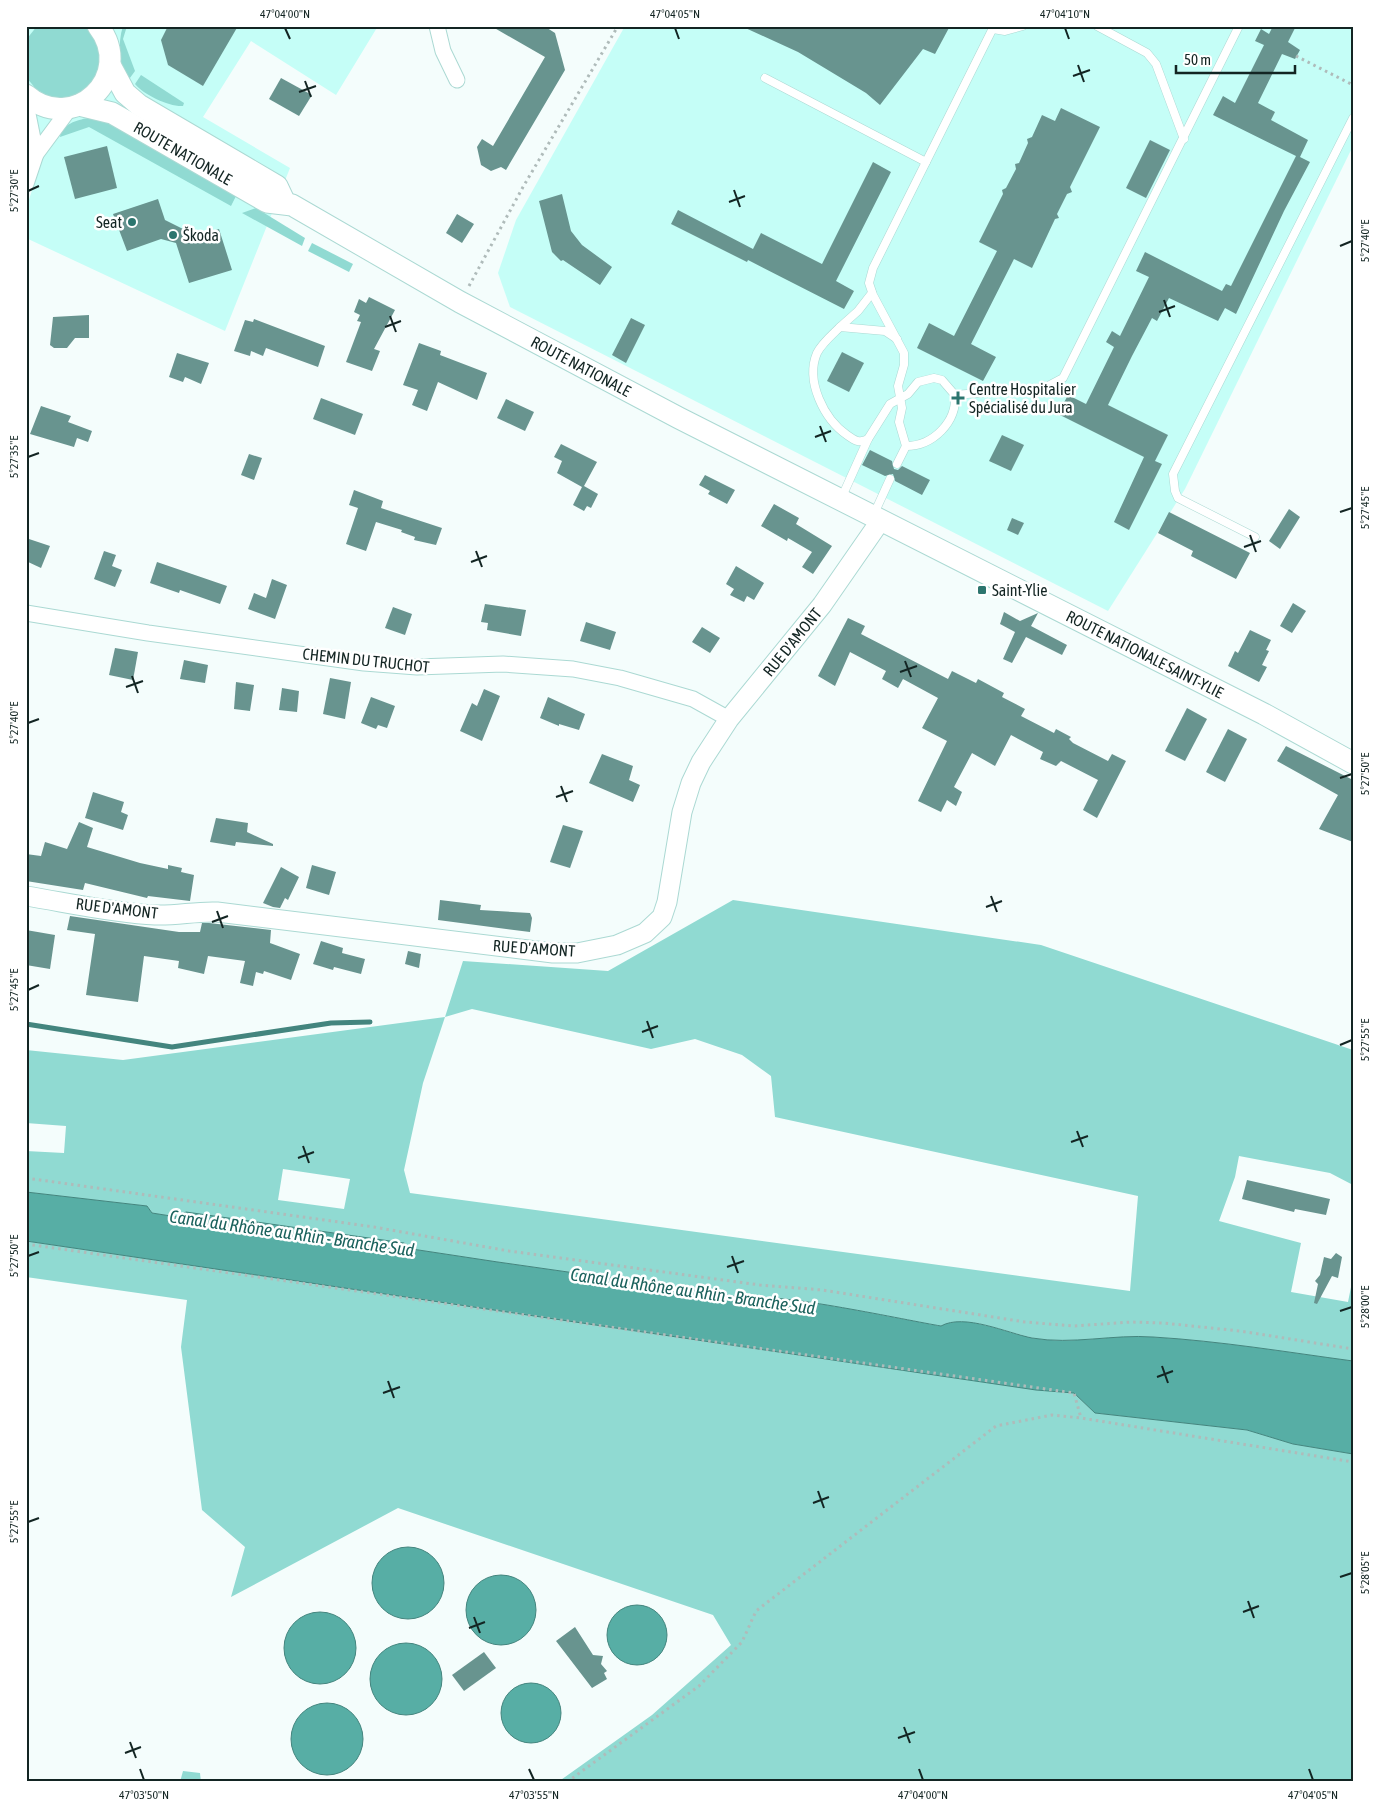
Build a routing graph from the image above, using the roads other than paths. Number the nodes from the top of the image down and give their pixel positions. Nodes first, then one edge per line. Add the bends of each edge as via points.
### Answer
1 (98, 26) edge
2 (117, 26) edge
3 (437, 26) edge
4 (1024, 26) edge
5 (1097, 26) edge
6 (1239, 26) edge
7 (993, 28) edge
8 (109, 56) junction
9 (765, 78) dead end
10 (457, 80) dead end
11 (26, 95) edge
12 (26, 104) edge
13 (75, 106) junction
14 (1353, 118) edge
15 (1184, 139) junction
16 (36, 154) junction
17 (926, 162) junction
18 (26, 184) edge
19 (285, 203) junction
20 (872, 292) junction
21 (840, 327) junction
22 (898, 340) junction
23 (955, 395) junction
24 (899, 398) junction
25 (868, 439) junction
26 (906, 446) junction
27 (897, 464) dead end
28 (890, 479) dead end
29 (840, 499) junction
30 (877, 518) junction
31 (1255, 537) dead end
32 (26, 613) edge
33 (729, 719) junction
34 (1353, 763) edge
35 (26, 896) edge

1 - 8 main road, ROUTE NATIONALE
2 - 8 main road
3 - 10 street via 443,51
4 - 7 lane via 1005,31
5 - 15 lane via 1147,53 1156,64
6 - 15 lane
7 - 17 lane
8 - 13 main road via 103,85 92,97
8 - 19 main road, ROUTE NATIONALE via 125,94 277,186
9 - 17 lane
11 - 13 main road, ROUTE NATIONALE via 45,106
12 - 16 street
13 - 16 street
13 - 19 main road, ROUTE NATIONALE via 112,113 267,202
14 - 31 lane via 1173,474 1178,498
15 - 23 lane via 1063,378 1039,388
16 - 18 street
17 - 20 lane via 873,268 869,283
19 - 29 main road, ROUTE NATIONALE via 460,302
20 - 21 lane
20 - 22 lane
21 - 22 lane via 885,331
21 - 25 lane via 817,354 815,387 825,412 835,426 858,442
22 - 24 lane via 904,353
23 - 24 lane via 949,386 934,378 918,382 908,394
23 - 26 lane via 953,416 946,426 927,442
24 - 25 lane via 890,404
24 - 26 lane via 902,408 899,422
25 - 29 lane
26 - 27 lane
28 - 30 lane
29 - 30 main road, ROUTE NATIONALE
30 - 33 street, RUE D'AMONT via 822,605
30 - 34 main road, ROUTE NATIONALE SAINT-YLIE via 1264,714
32 - 33 street, CHEMIN DU TRUCHOT via 364,663 417,667 503,664 573,669 620,678 693,699
33 - 35 street, RUE D'AMONT via 690,783 662,917 645,933 597,950 553,952 217,912 143,914

